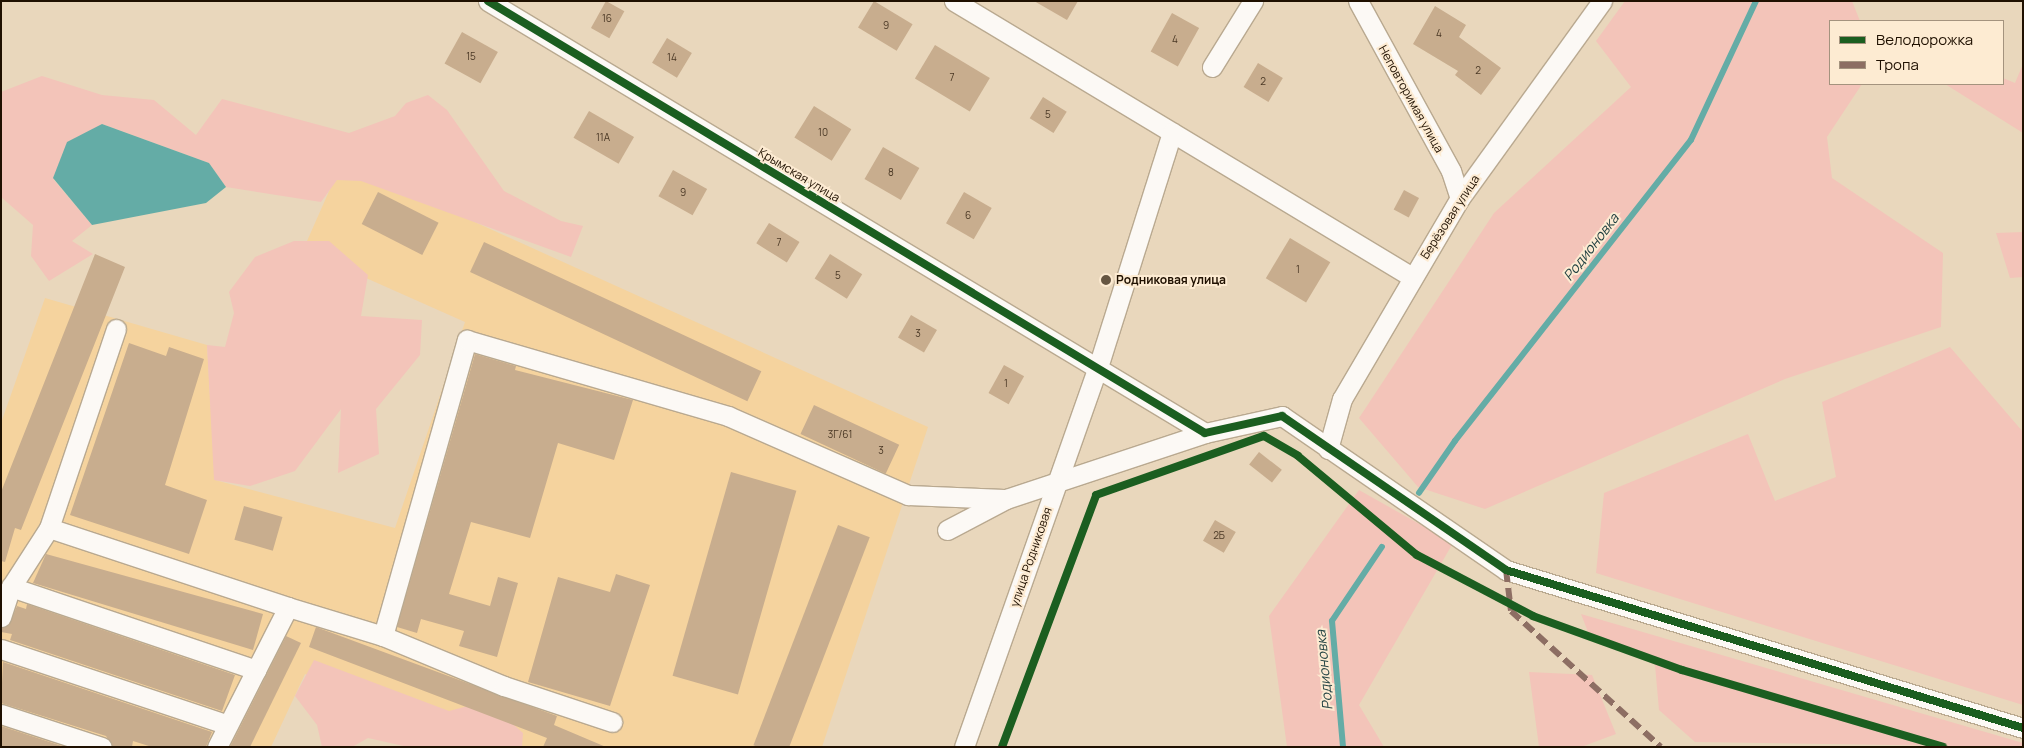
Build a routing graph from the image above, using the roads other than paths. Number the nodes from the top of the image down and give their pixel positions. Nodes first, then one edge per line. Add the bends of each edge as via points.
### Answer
1 (488, 1) edge
2 (954, 1) edge
3 (1253, 1) edge
4 (1358, 1) edge
5 (1602, 1) edge
6 (1212, 67) dead end
7 (1172, 132) junction
8 (1460, 198) junction
9 (1412, 277) junction
10 (116, 329) dead end
11 (1098, 367) junction
12 (1206, 433) junction
13 (1328, 449) junction
14 (1058, 482) junction
15 (1006, 499) junction
16 (49, 528) junction
17 (947, 530) dead end
18 (11, 587) junction
19 (288, 607) junction
20 (1, 617) edge
21 (383, 636) junction
22 (1, 649) edge
23 (256, 670) junction
24 (1, 714) edge
25 (612, 722) dead end
26 (228, 725) junction
27 (2023, 728) edge
28 (102, 747) edge
29 (218, 747) edge
30 (964, 747) edge

1 - 11 street, Крымская улица
2 - 7 street
3 - 6 street
4 - 8 street, Неповторимая улица via 1451,171
5 - 8 street, Берёзовая улица
7 - 9 street
7 - 11 street, улица Родниковая
8 - 9 street, Берёзовая улица
9 - 13 street, Берёзовая улица via 1342,399
10 - 16 street
11 - 12 street, Крымская улица
11 - 14 street, улица Родниковая
12 - 13 street via 1282,416
12 - 14 street
13 - 27 street via 1506,570
14 - 15 street
14 - 30 street, улица Родниковая
15 - 17 street
15 - 21 street via 908,495 728,416 467,340
16 - 18 street
16 - 19 street
18 - 20 street
18 - 23 street
19 - 21 street
19 - 23 street
21 - 25 street via 504,686
22 - 26 street
23 - 26 street
24 - 28 street
26 - 29 street

